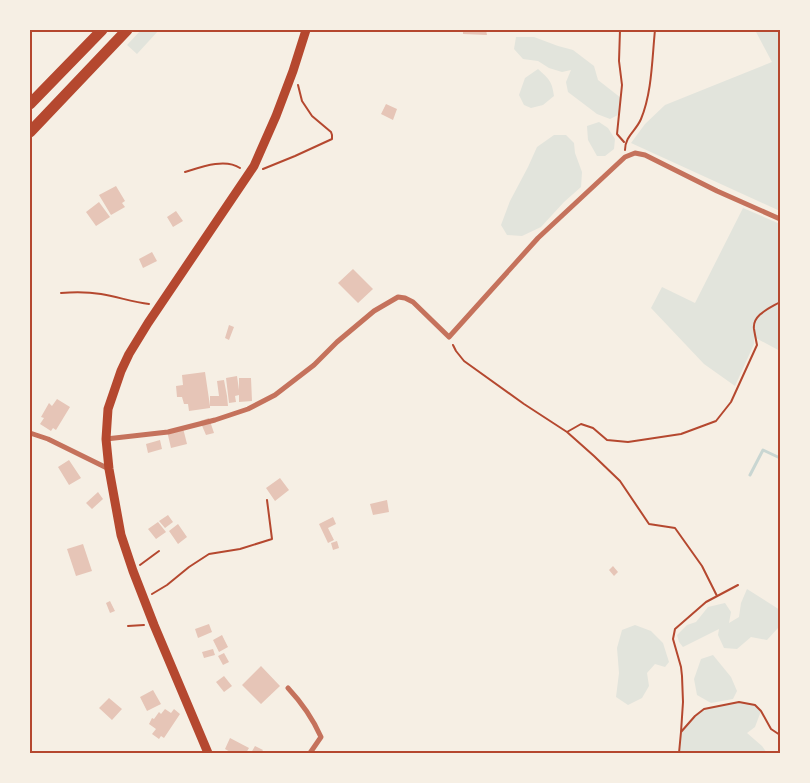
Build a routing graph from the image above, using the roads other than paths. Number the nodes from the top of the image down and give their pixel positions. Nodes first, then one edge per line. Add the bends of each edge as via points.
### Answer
1 (102, 30) edge
2 (127, 30) edge
3 (306, 30) edge
4 (30, 104) edge
5 (30, 132) edge
6 (780, 219) edge
7 (30, 432) edge
8 (106, 439) junction
9 (108, 469) junction
10 (288, 688) dead end
11 (208, 753) edge
12 (310, 753) edge

1 - 4 highway
2 - 5 highway
3 - 8 main road via 294,71 250,174 129,354 108,408
6 - 8 street via 635,153 625,157 538,238 449,336 413,302 398,298 374,310 314,366 275,395 248,409 168,432
7 - 9 street
8 - 9 main road
9 - 11 main road via 121,535 133,571
10 - 12 street via 300,701 321,737

